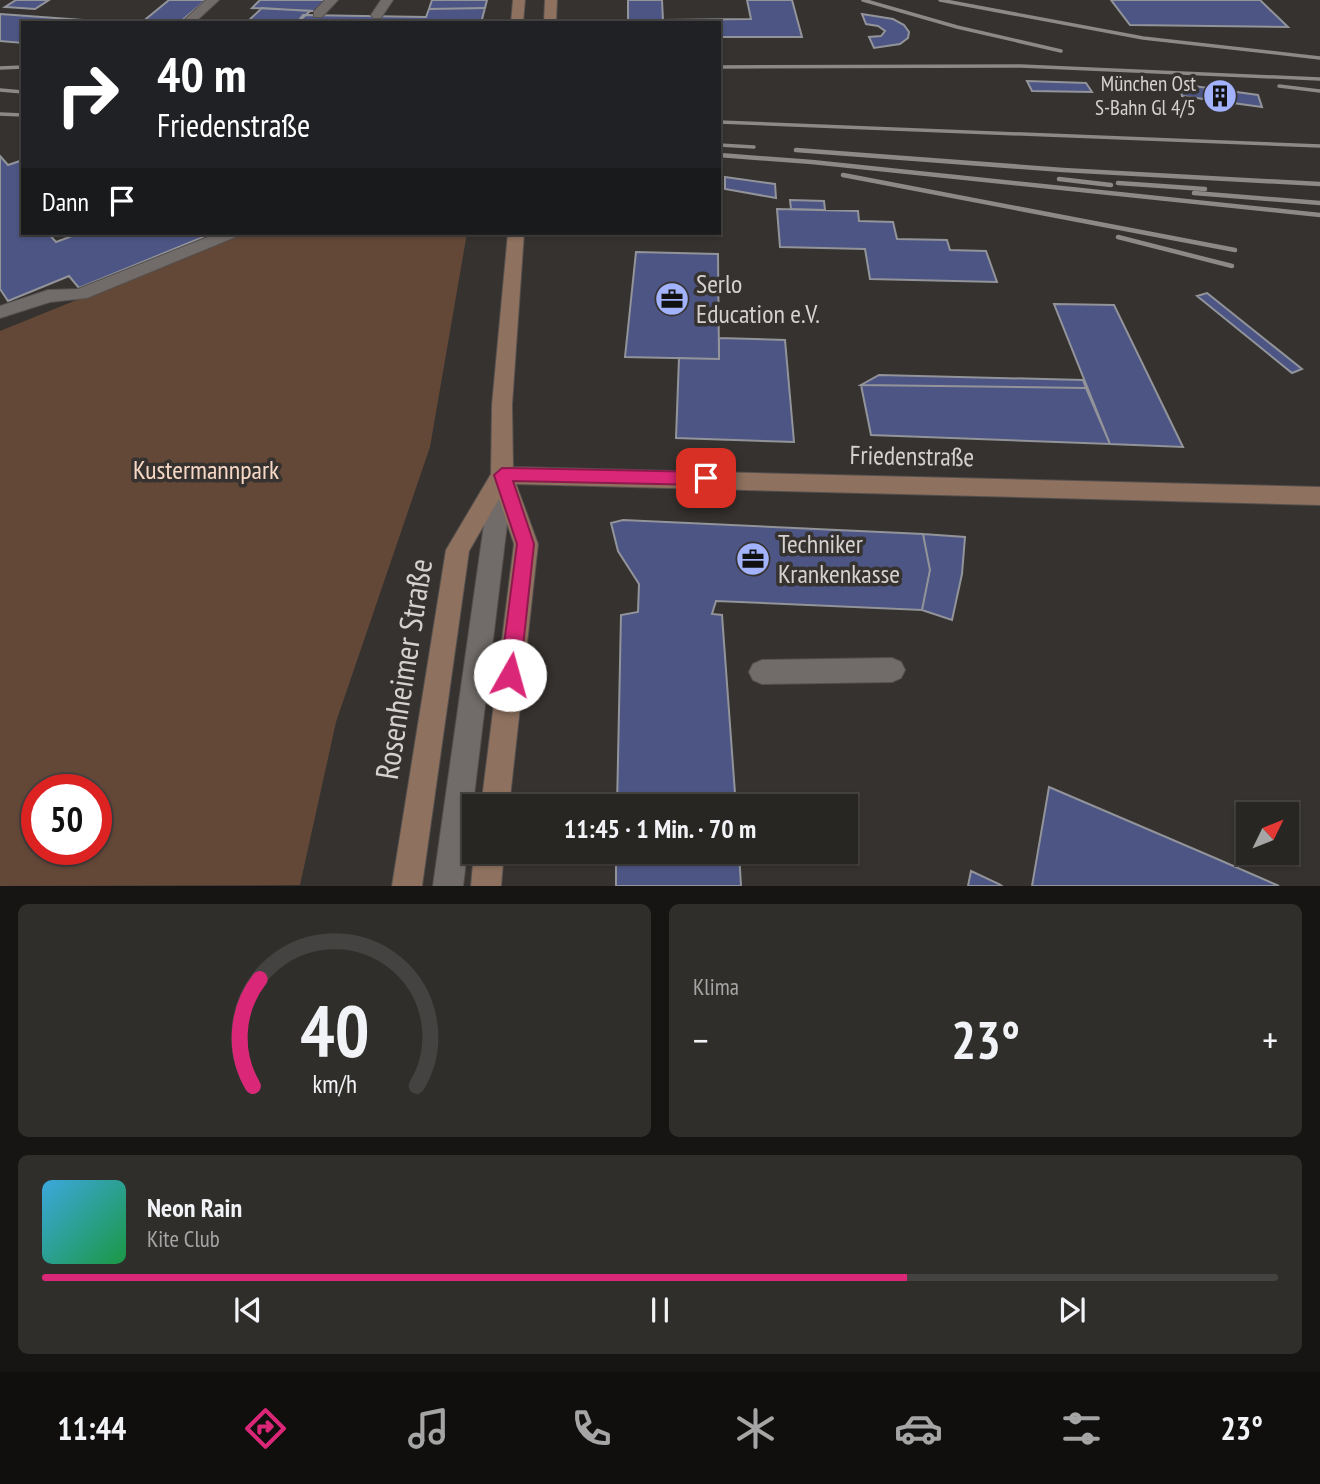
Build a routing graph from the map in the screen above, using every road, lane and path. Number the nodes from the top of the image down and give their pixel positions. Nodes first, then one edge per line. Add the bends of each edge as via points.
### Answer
1 (213, 0) edge
2 (332, 0) edge
3 (387, 0) edge
4 (519, 0) edge
5 (551, 0) edge
6 (318, 14) dead end
7 (377, 15) dead end
8 (189, 21) edge
9 (517, 21) edge
10 (550, 21) edge
11 (227, 235) edge
12 (516, 235) edge
13 (0, 312) edge
14 (502, 475) junction
15 (1320, 496) edge
16 (892, 670) dead end
17 (762, 672) dead end
18 (497, 794) edge
19 (488, 864) edge
20 (407, 886) edge
21 (448, 886) edge
22 (485, 886) edge

1 - 8 lane
2 - 6 lane
3 - 7 lane
4 - 9 main road
5 - 10 main road
11 - 13 lane via 81,294 48,296
12 - 14 main road via 502,405
14 - 15 main road, Friedenstraße
14 - 18 main road via 526,544
14 - 20 main road, Rosenheimer Straße via 458,550
14 - 21 lane
16 - 17 lane
19 - 22 main road

